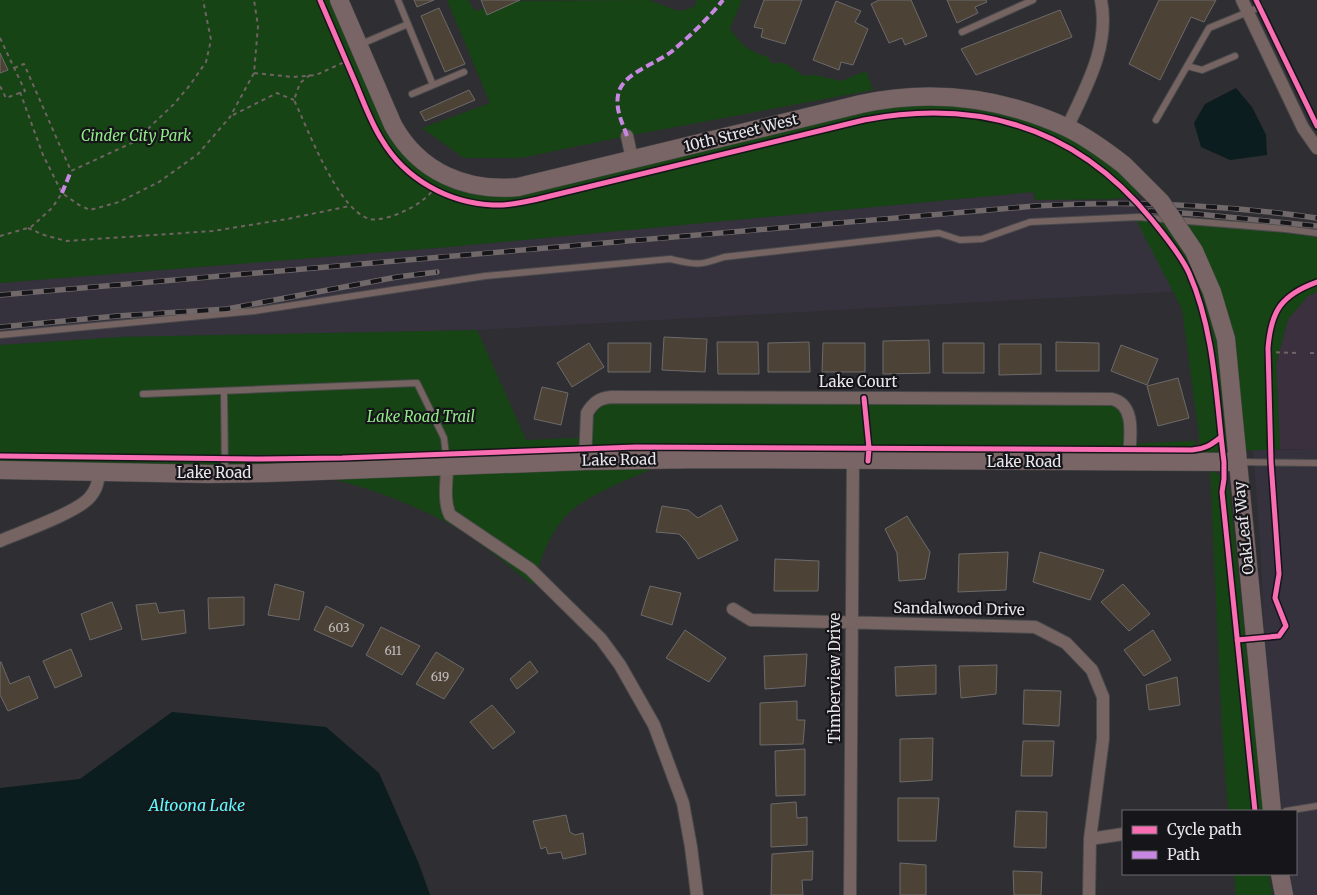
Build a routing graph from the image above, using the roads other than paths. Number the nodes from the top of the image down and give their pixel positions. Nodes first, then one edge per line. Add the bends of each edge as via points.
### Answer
1 (339, 0) edge
2 (398, 0) edge
3 (1033, 0) edge
4 (1101, 0) edge
5 (1242, 0) edge
6 (1260, 7) dead end
7 (1248, 13) junction
8 (408, 24) junction
9 (962, 32) dead end
10 (354, 50) junction
11 (1235, 56) dead end
12 (1187, 66) junction
13 (464, 72) dead end
14 (433, 85) junction
15 (412, 94) dead end
16 (1156, 120) dead end
17 (1067, 128) junction
18 (627, 136) dead end
19 (1317, 148) edge
20 (632, 159) junction
21 (1317, 233) edge
22 (1194, 251) joint
23 (0, 335) edge
24 (224, 391) junction
25 (143, 394) dead end
26 (585, 461) junction
27 (853, 461) junction
28 (1129, 462) junction
29 (1238, 462) junction
30 (1317, 463) edge
31 (447, 466) junction
32 (0, 470) edge
33 (99, 472) junction
34 (225, 474) junction
35 (0, 541) edge
36 (733, 609) dead end
37 (852, 623) junction
38 (1317, 806) edge
39 (1272, 810) edge
40 (1292, 810) edge
41 (1122, 834) edge
42 (1090, 839) junction
43 (1280, 875) edge
44 (697, 895) edge
45 (850, 895) edge
46 (1089, 895) edge
47 (1284, 895) edge

1 - 10 street, 10th Street West
2 - 8 lane
3 - 9 lane
4 - 17 street via 1104,26 1100,47 1093,72
5 - 7 street
6 - 7 lane
7 - 12 lane via 1209,28
7 - 19 street via 1303,128
8 - 10 lane
8 - 14 lane
10 - 20 street, 10th Street West via 404,143 432,169 457,181 495,188 518,187
11 - 12 lane via 1202,70
12 - 16 lane
13 - 14 lane
14 - 15 lane
17 - 20 street, 10th Street West via 996,103 960,97 908,96 861,104
17 - 22 street, 10th Street West, bridge via 1124,165 1161,202
18 - 20 street
21 - 23 lane via 1138,217 1030,222 982,239 960,240 939,233 724,257 703,264 670,259 484,276 254,311
22 - 29 street, OakLeaf Way via 1212,292 1226,339
24 - 25 lane
24 - 31 lane via 416,383 444,438
24 - 34 lane
26 - 27 street, Lake Road
26 - 28 street, Lake Court via 587,413 598,400 620,397 1112,399 1128,412
26 - 31 street, Lake Road
27 - 28 street, Lake Road
27 - 37 street, Timberview Drive
28 - 29 street, Lake Road
29 - 30 lane
29 - 39 street, OakLeaf Way
31 - 34 street, Lake Road
31 - 44 street via 446,503 450,514 530,569 601,639 636,691 654,726 683,803
32 - 33 street, Lake Road
33 - 34 street, Lake Road
33 - 35 street via 98,484 90,498 78,508
36 - 37 street, Sandalwood Drive via 751,620
37 - 42 street, Sandalwood Drive via 1035,627 1066,642 1092,670 1103,697 1103,740
37 - 45 street, Timberview Drive
38 - 40 lane
41 - 42 street
42 - 46 street, Sandalwood Drive
43 - 47 street

